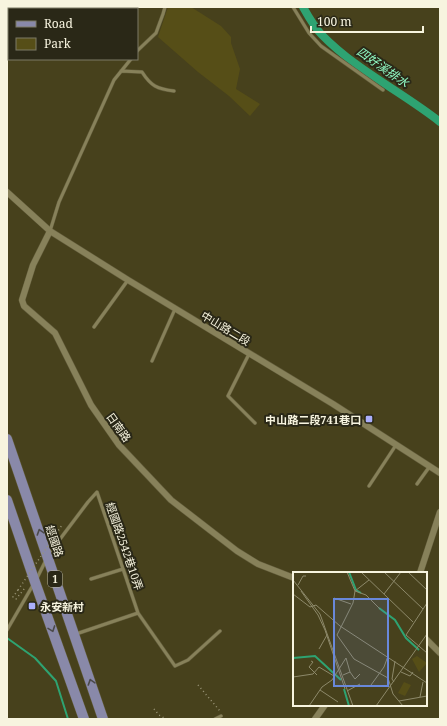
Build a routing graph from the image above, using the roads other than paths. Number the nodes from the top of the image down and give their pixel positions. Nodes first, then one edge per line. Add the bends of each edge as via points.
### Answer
1 (165, 7) edge
2 (293, 7) edge
3 (139, 46) edge
4 (130, 60) edge
5 (121, 71) junction
6 (383, 90) dead end
7 (174, 91) dead end
8 (7, 192) edge
9 (50, 231) junction
10 (128, 280) junction
11 (175, 309) junction
12 (94, 327) dead end
13 (249, 354) junction
14 (152, 361) dead end
15 (255, 423) dead end
16 (7, 439) edge
17 (396, 445) junction
18 (430, 466) junction
19 (440, 473) edge
20 (417, 484) dead end
21 (369, 486) dead end
22 (7, 500) edge
23 (440, 512) edge
24 (47, 556) junction
25 (123, 568) junction
26 (420, 572) edge
27 (293, 578) edge
28 (91, 579) dead end
29 (35, 582) junction
30 (138, 613) junction
31 (7, 629) edge
32 (220, 631) dead end
33 (75, 634) junction
34 (427, 640) edge
35 (440, 653) edge
36 (324, 706) edge
37 (221, 716) road end
38 (84, 719) edge
39 (103, 719) edge
40 (215, 719) edge
41 (315, 719) edge

1 - 3 lane via 156,33
2 - 6 lane via 309,33 321,46
4 - 5 lane
5 - 7 lane via 142,72 149,83 161,89
5 - 9 lane via 114,80 59,202
8 - 9 street, 中山路二段
9 - 10 street, 中山路二段
9 - 27 street, 日南路 via 33,265 22,300 24,306 56,333 91,405 115,439 141,469 177,504 237,551 258,564
10 - 11 street, 中山路二段
10 - 12 lane
11 - 13 street, 中山路二段
11 - 14 lane
13 - 15 lane via 228,396
13 - 17 street, 中山路二段
24 -> 16 main road, 經國路 / 1
17 - 18 street, 中山路二段
17 - 21 lane
18 - 19 street, 中山路二段
18 - 20 lane
22 - 29 main road, 1
23 - 26 street
24 - 25 lane, 經國路2542巷10弄 via 97,492
24 - 29 lane
24 - 33 main road, 經國路 / 1
25 - 28 lane
25 - 30 lane, 經國路2542巷10弄
29 - 31 lane
29 -> 38 main road, 1
30 - 32 lane, 經國路2542巷10弄 via 175,666 188,660
30 - 33 lane
39 -> 33 main road, 經國路 / 1
34 - 35 street
36 - 41 street
37 - 40 lane

